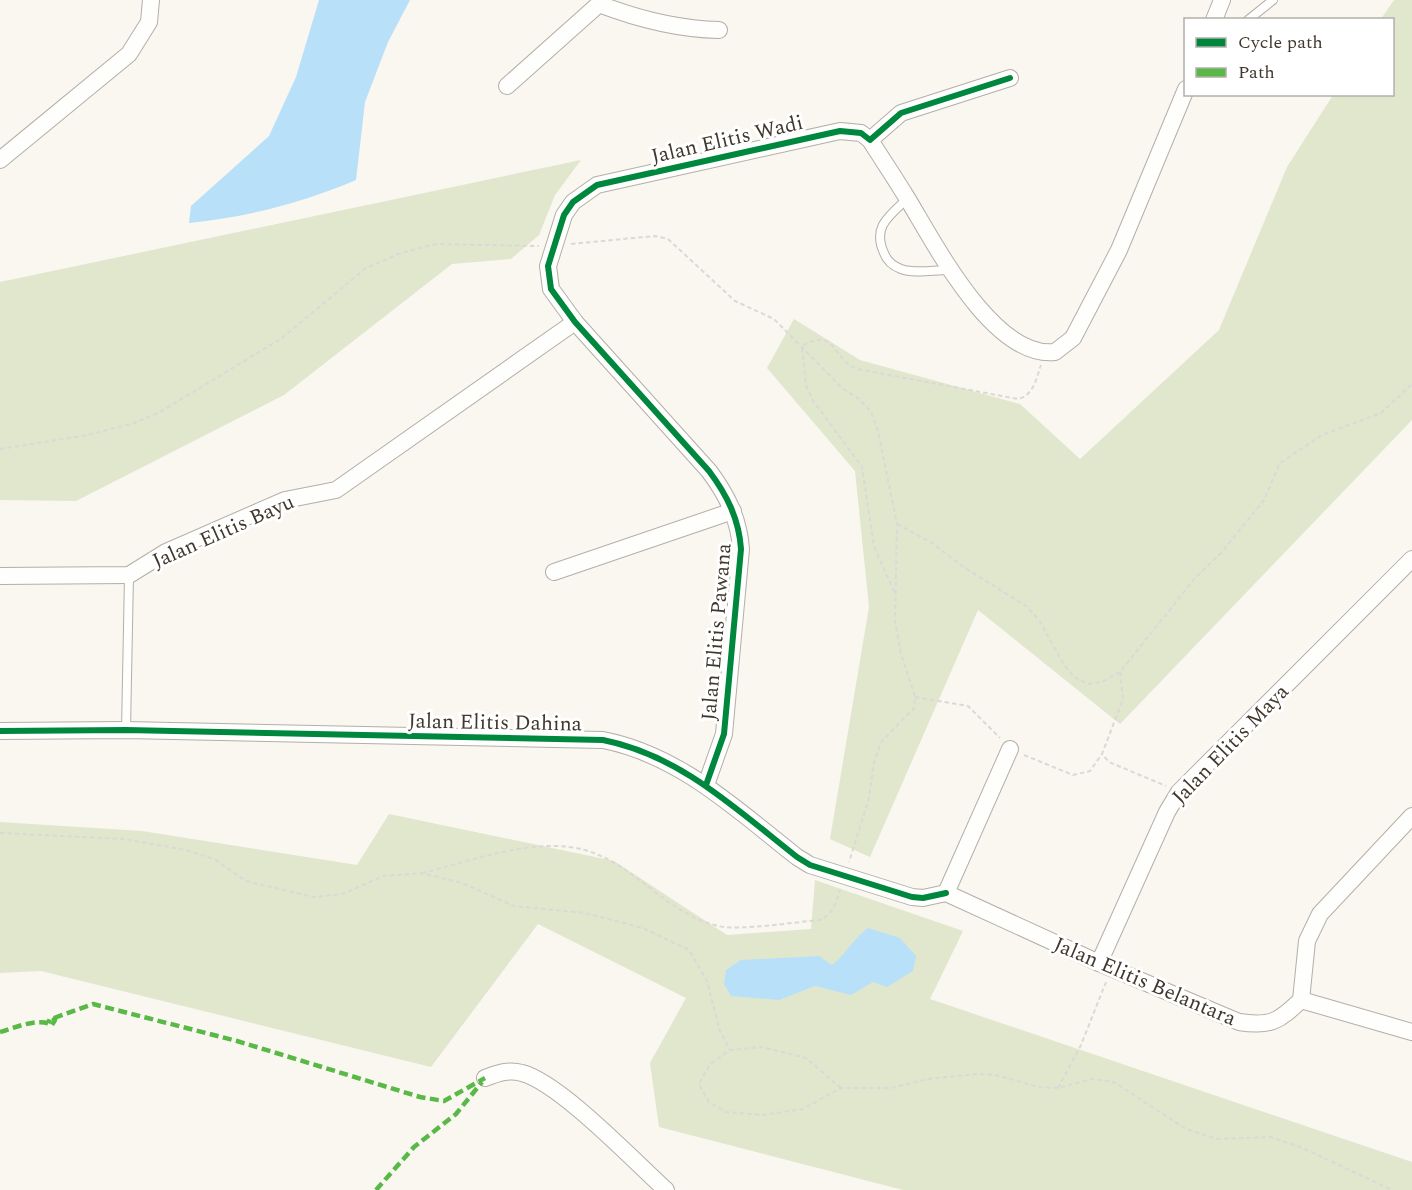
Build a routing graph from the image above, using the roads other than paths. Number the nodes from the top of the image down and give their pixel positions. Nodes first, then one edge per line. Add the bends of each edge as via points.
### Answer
1 (151, 0) edge
2 (1222, 0) edge
3 (1273, 0) edge
4 (598, 2) edge
5 (1215, 18) edge
6 (1250, 18) edge
7 (720, 30) dead end
8 (1010, 78) dead end
9 (507, 86) dead end
10 (1184, 91) edge
11 (870, 140) junction
12 (0, 160) edge
13 (907, 199) junction
14 (948, 270) junction
15 (575, 322) junction
16 (733, 511) junction
17 (1412, 559) edge
18 (554, 572) dead end
19 (129, 575) junction
20 (0, 576) edge
21 (126, 730) junction
22 (0, 731) edge
23 (1010, 749) road end
24 (706, 785) junction
25 (1412, 816) edge
26 (946, 893) junction
27 (1103, 965) junction
28 (1301, 1000) junction
29 (1412, 1032) edge
30 (485, 1078) dead end
31 (666, 1190) edge

1 - 12 street via 149,22 129,54
2 - 5 street
3 - 6 lane
4 - 7 street via 623,13 686,29
4 - 9 street
8 - 11 street via 901,113
10 - 14 street via 1119,250 1081,325 1064,346 1045,353 1019,344 973,301
11 - 13 street
11 - 15 street, Jalan Elitis Wadi via 861,133 840,131 597,185 573,202 564,215 548,266 551,289
13 - 14 street
13 - 14 lane via 878,233 886,259 901,269
15 - 16 street, Jalan Elitis Pawana via 709,471
15 - 19 street, Jalan Elitis Bayu via 336,490 285,500 166,552
16 - 18 street
16 - 24 street, Jalan Elitis Pawana via 741,549 724,734
17 - 27 street, Jalan Elitis Maya via 1179,792
19 - 20 street, Jalan Elitis Bayu
19 - 21 lane
21 - 22 street, Jalan Elitis Dahina
21 - 24 street, Jalan Elitis Dahina via 603,740 633,746
23 - 26 street
24 - 26 street, Jalan Elitis Dahina via 797,857 845,877 912,897
25 - 28 street via 1320,914 1307,941
26 - 27 street, Jalan Elitis Belantara
27 - 28 street, Jalan Elitis Belantara via 1239,1022 1276,1022
28 - 29 street
30 - 31 street via 504,1071 536,1078

